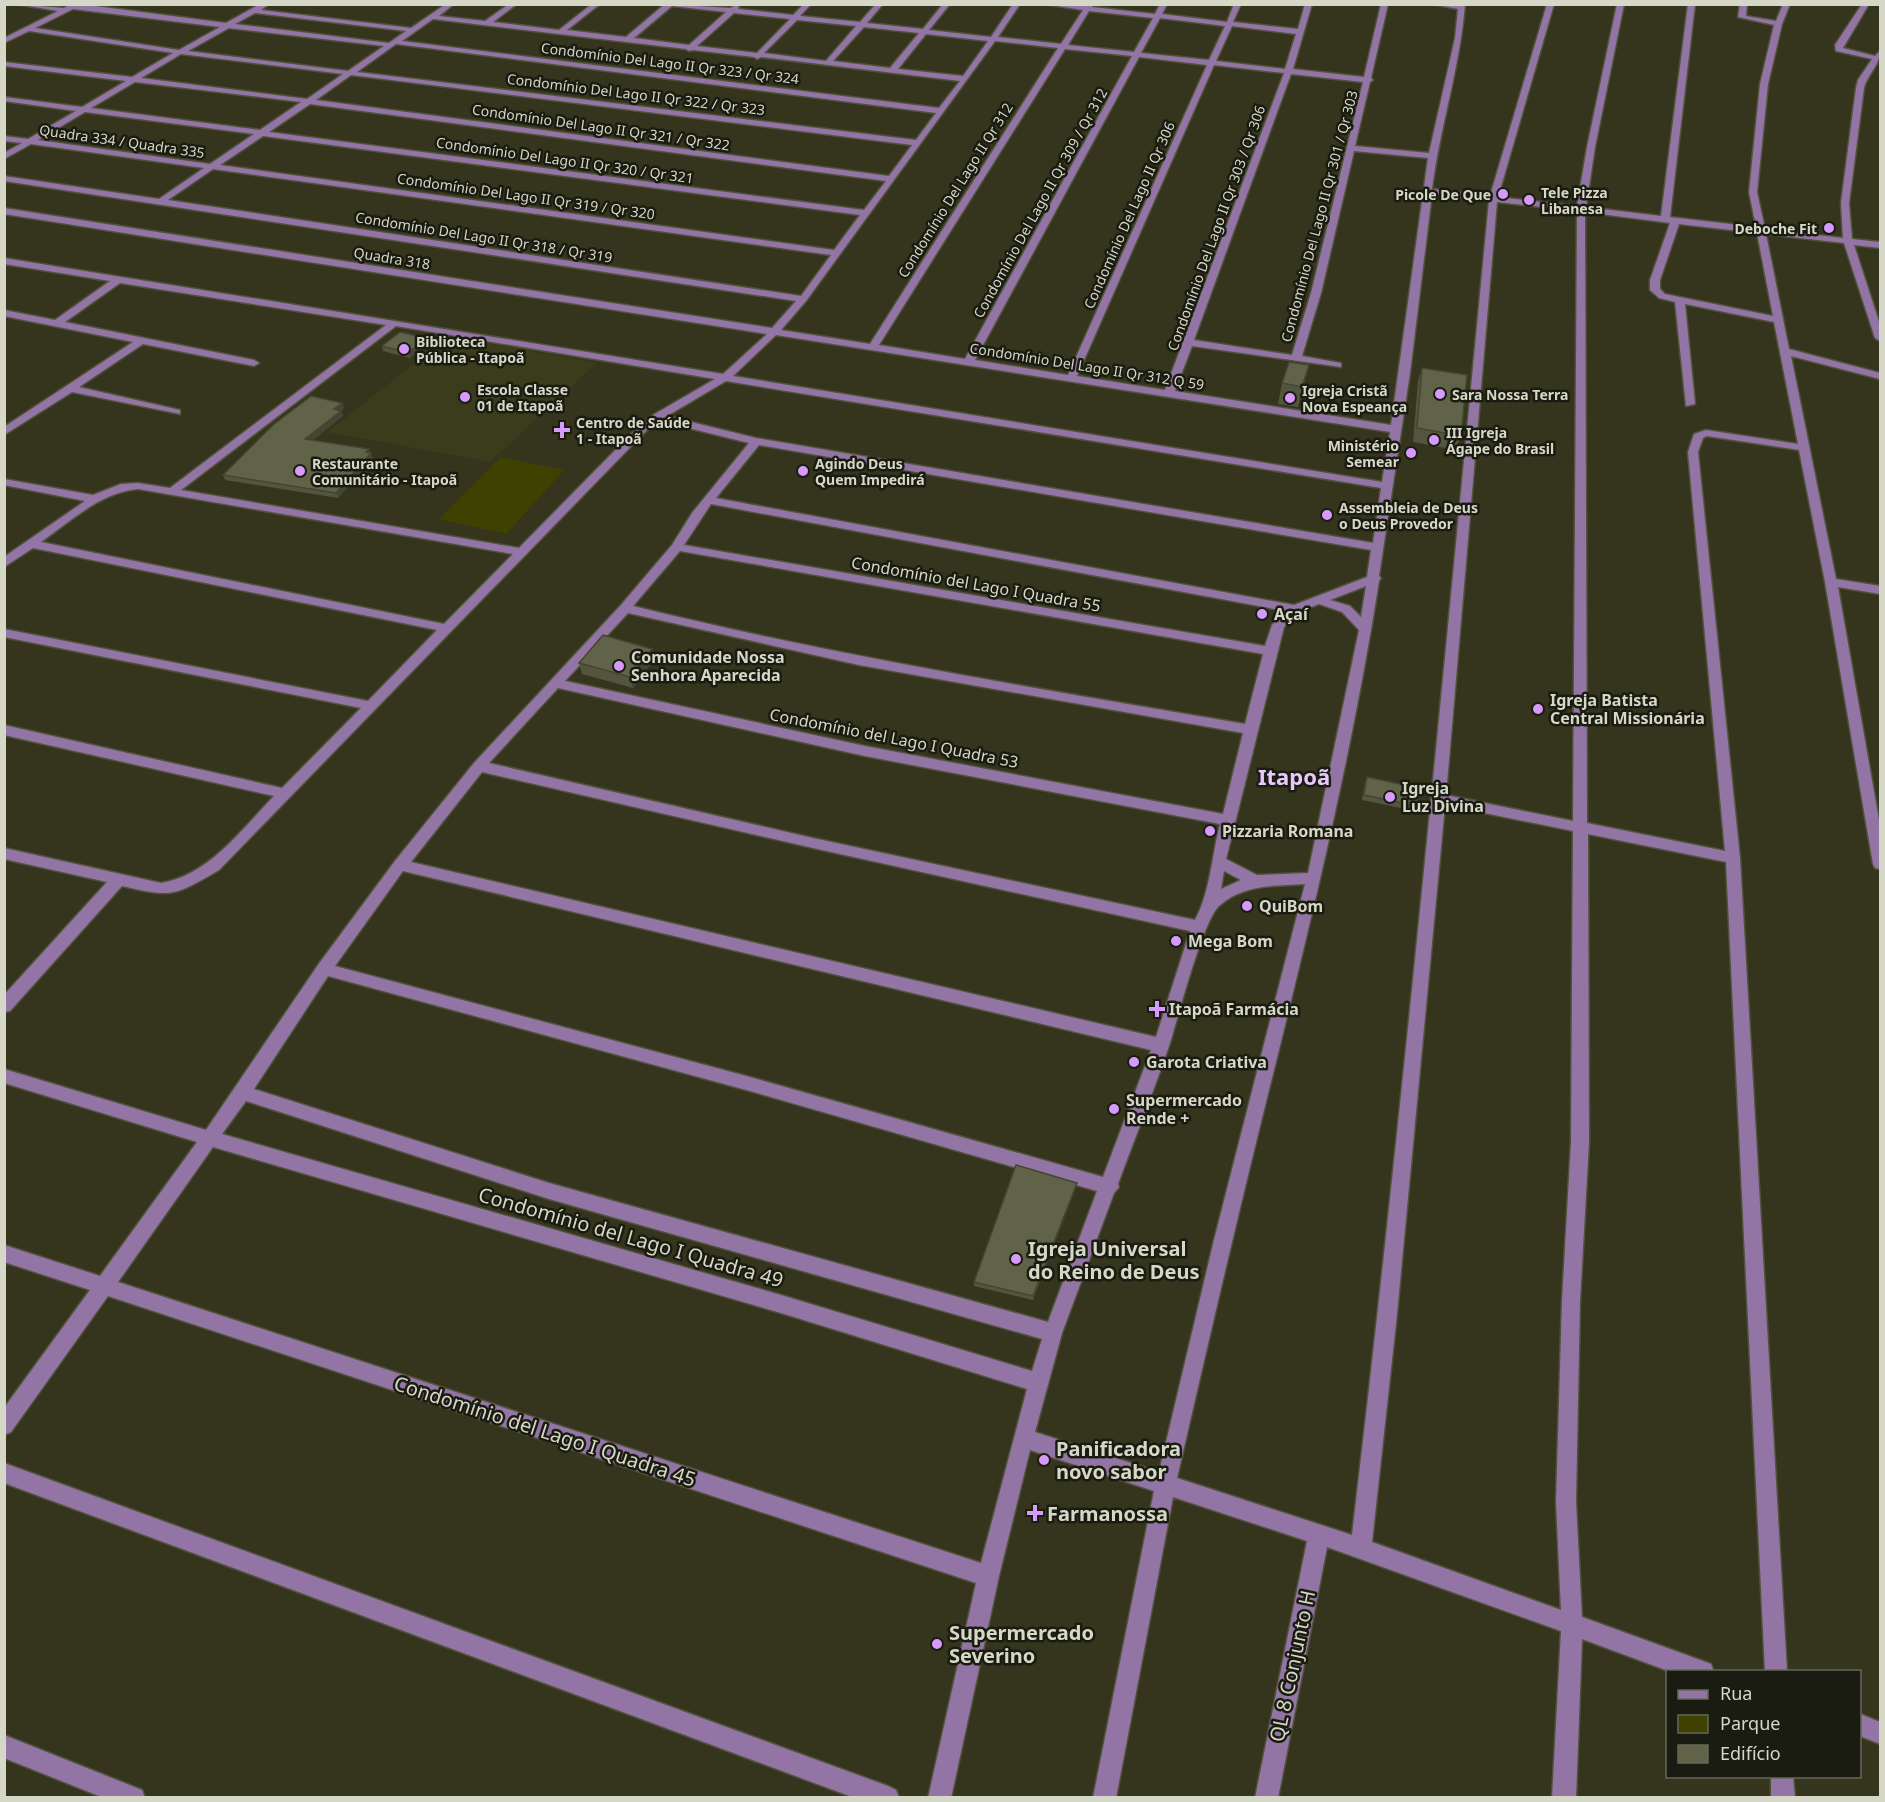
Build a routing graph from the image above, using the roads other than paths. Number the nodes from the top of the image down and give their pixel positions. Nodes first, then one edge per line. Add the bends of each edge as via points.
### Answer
1 (19, 4) edge
2 (266, 4) edge
3 (430, 4) edge
4 (514, 4) edge
5 (597, 4) edge
6 (671, 4) edge
7 (739, 4) edge
8 (808, 4) edge
9 (880, 4) edge
10 (947, 4) edge
11 (1017, 4) edge
12 (1048, 4) edge
13 (1164, 4) edge
14 (1238, 4) edge
15 (1309, 4) edge
16 (1385, 4) edge
17 (1436, 4) edge
18 (1551, 4) edge
19 (1621, 4) edge
20 (1692, 4) edge
21 (1743, 4) edge
22 (1786, 4) edge
23 (1866, 4) edge
24 (449, 6) edge
25 (1462, 6) edge
26 (72, 7) edge
27 (1089, 7) edge
28 (733, 10) junction
29 (255, 11) junction
30 (432, 17) junction
31 (1157, 17) junction
32 (795, 18) junction
33 (486, 24) junction
34 (1229, 24) junction
35 (1778, 24) junction
36 (862, 25) junction
37 (226, 27) junction
38 (28, 29) junction
39 (412, 30) junction
40 (560, 32) junction
41 (926, 32) junction
42 (1301, 32) junction
43 (4, 33) edge
44 (18, 34) junction
45 (992, 39) junction
46 (4, 41) edge
47 (626, 41) junction
48 (392, 44) junction
49 (1062, 47) junction
50 (689, 49) junction
51 (180, 52) junction
52 (1878, 55) edge
53 (1135, 56) junction
54 (757, 57) junction
55 (1212, 63) junction
56 (4, 64) edge
57 (827, 64) junction
58 (352, 71) junction
59 (892, 71) junction
60 (1288, 72) junction
61 (135, 79) junction
62 (965, 79) junction
63 (1369, 80) junction
64 (4, 99) edge
65 (308, 101) junction
66 (84, 110) junction
67 (942, 111) junction
68 (262, 133) junction
69 (4, 138) edge
70 (30, 142) junction
71 (917, 143) junction
72 (1352, 148) junction
73 (1432, 156) junction
74 (4, 157) edge
75 (211, 166) junction
76 (4, 178) edge
77 (890, 179) junction
78 (1428, 191) junction
79 (1493, 200) junction
80 (160, 202) junction
81 (1581, 210) junction
82 (4, 211) edge
83 (865, 213) junction
84 (1670, 220) junction
85 (1760, 231) junction
86 (1848, 241) junction
87 (1881, 245) edge
88 (836, 253) junction
89 (4, 261) edge
90 (118, 280) junction
91 (804, 299) junction
92 (1680, 302) junction
93 (4, 313) edge
94 (1780, 320) junction
95 (394, 323) junction
96 (58, 324) junction
97 (775, 332) junction
98 (1881, 338) edge
99 (141, 341) junction
100 (1188, 342) junction
101 (872, 348) junction
102 (1785, 351) junction
103 (1296, 358) junction
104 (254, 363) dead end
105 (968, 363) junction
106 (1337, 365) dead end
107 (1405, 374) junction
108 (1417, 375) dead end
109 (1881, 376) edge
110 (724, 378) junction
111 (1071, 379) junction
112 (69, 388) junction
113 (1169, 394) junction
114 (1690, 404) dead end
115 (176, 412) dead end
116 (657, 417) junction
117 (1395, 429) junction
118 (4, 432) edge
119 (756, 441) junction
120 (1805, 448) junction
121 (4, 482) edge
122 (1387, 486) junction
123 (173, 491) junction
124 (95, 499) junction
125 (709, 500) junction
126 (32, 544) junction
127 (677, 547) junction
128 (1378, 548) junction
129 (523, 552) junction
130 (4, 563) edge
131 (1375, 578) junction
132 (1831, 582) junction
133 (1881, 591) edge
134 (1318, 600) junction
135 (625, 609) junction
136 (1295, 609) junction
137 (446, 628) junction
138 (1365, 629) junction
139 (4, 633) edge
140 (1270, 651) junction
141 (554, 683) junction
142 (372, 706) junction
143 (4, 730) edge
144 (1252, 730) junction
145 (479, 766) junction
146 (284, 793) junction
147 (1439, 799) junction
148 (1229, 820) junction
149 (1582, 828) junction
150 (4, 853) edge
151 (1733, 858) junction
152 (1218, 861) junction
153 (1881, 864) edge
154 (400, 865) junction
155 (1314, 878) junction
156 (117, 880) junction
157 (1255, 881) junction
158 (1212, 903) junction
159 (1199, 927) junction
160 (324, 969) junction
161 (4, 1006) edge
162 (1161, 1045) junction
163 (4, 1076) edge
164 (243, 1093) junction
165 (209, 1140) junction
166 (1110, 1187) junction
167 (4, 1253) edge
168 (103, 1287) junction
169 (1053, 1333) junction
170 (1039, 1383) junction
171 (4, 1425) edge
172 (1023, 1437) junction
173 (4, 1473) edge
174 (1166, 1483) junction
175 (1319, 1534) junction
176 (1361, 1548) junction
177 (988, 1576) junction
178 (1572, 1626) junction
179 (1700, 1670) edge
180 (1776, 1670) edge
181 (1861, 1725) edge
182 (1881, 1733) edge
183 (4, 1746) edge
184 (1782, 1778) edge
185 (134, 1797) edge
186 (888, 1797) edge
187 (939, 1797) edge
188 (1104, 1797) edge
189 (1266, 1797) edge
190 (1564, 1797) edge
191 (1783, 1797) edge

1 - 26 street, Condomínio Del Lago II Qr 323 / Qr 324
2 - 29 street
3 - 24 street
4 - 33 street
5 - 40 street
6 - 28 street
6 - 47 street
7 - 28 street
8 - 32 street
9 - 36 street
10 - 41 street
11 - 45 street
12 - 27 street
13 - 31 street, Condomínio Del Lago II Qr 309 / Qr 312
14 - 34 street, Condomínio Del Lago II Qr 306
15 - 42 street, Condomínio Del Lago II Qr 303 / Qr 306
16 - 63 street, Condomínio Del Lago II Qr 301 / Qr 303
17 - 25 street
18 - 79 street
19 - 81 street
20 - 84 street
21 - 35 street via 1742,17
22 - 35 street
23 - 52 street via 1839,49
24 - 30 street
25 - 73 street via 1459,38
26 - 37 street, Condomínio Del Lago II Qr 323 / Qr 324
26 - 38 street
27 - 31 street
27 - 49 street, Condomínio Del Lago II Qr 312
28 - 32 street
28 - 50 street
29 - 37 street
29 - 39 street
30 - 33 street
30 - 39 street
31 - 34 street
31 - 53 street, Condomínio Del Lago II Qr 309 / Qr 312
32 - 36 street
32 - 54 street
33 - 40 street
34 - 42 street
34 - 55 street, Condomínio Del Lago II Qr 306
35 - 85 street via 1764,84 1753,192
36 - 41 street
36 - 57 street
37 - 48 street, Condomínio Del Lago II Qr 323 / Qr 324
37 - 51 street
38 - 44 street
38 - 51 street, Condomínio Del Lago II Qr 322 / Qr 323
39 - 48 street
40 - 47 street
41 - 45 street
41 - 59 street
42 - 60 street, Condomínio Del Lago II Qr 303 / Qr 306
43 - 44 street
44 - 46 street
45 - 49 street
45 - 62 street
47 - 50 street
48 - 58 street
48 - 67 street, Condomínio Del Lago II Qr 323 / Qr 324
49 - 53 street
49 - 101 street, Condomínio Del Lago II Qr 312
50 - 54 street
51 - 58 street, Condomínio Del Lago II Qr 322 / Qr 323
51 - 61 street
52 - 86 street via 1862,80 1858,97 1845,203
53 - 55 street
53 - 105 street, Condomínio Del Lago II Qr 309 / Qr 312
54 - 57 street
55 - 60 street
55 - 111 street, Condomínio Del Lago II Qr 306
56 - 61 street, Condomínio Del Lago II Qr 321 / Qr 322
57 - 59 street
58 - 65 street
58 - 71 street, Condomínio Del Lago II Qr 322 / Qr 323
59 - 62 street
60 - 63 street
60 - 100 street, Condomínio Del Lago II Qr 303 / Qr 306
61 - 65 street, Condomínio Del Lago II Qr 321 / Qr 322
61 - 66 street
62 - 67 street
63 - 72 street, Condomínio Del Lago II Qr 301 / Qr 303
64 - 66 street, Condomínio Del Lago II Qr 320 / Qr 321
65 - 68 street
65 - 77 street, Condomínio Del Lago II Qr 321 / Qr 322
66 - 68 street, Condomínio Del Lago II Qr 320 / Qr 321
66 - 70 street
67 - 71 street
68 - 75 street
68 - 83 street, Condomínio Del Lago II Qr 320 / Qr 321
69 - 70 street, Quadra 334 / Quadra 335
70 - 74 street
70 - 75 street, Quadra 334 / Quadra 335
71 - 77 street
72 - 73 street
72 - 103 street, Condomínio Del Lago II Qr 301 / Qr 303
73 - 78 street
75 - 80 street
75 - 88 street, Condomínio Del Lago II Qr 319 / Qr 320
76 - 80 street, Condomínio Del Lago II Qr 318 / Qr 319
77 - 83 street
78 - 79 street
78 - 107 street
79 - 81 street
79 - 147 street via 1470,384
80 - 91 street, Condomínio Del Lago II Qr 318 / Qr 319
81 - 84 street
81 - 149 street
82 - 97 street, Quadra 318
83 - 88 street
84 - 85 street
84 - 92 street via 1655,290
85 - 86 street
85 - 94 street
86 - 87 street
86 - 98 street
88 - 91 street
89 - 90 street
90 - 95 street
90 - 96 street
91 - 97 street
92 - 94 street
92 - 114 street
93 - 96 street
94 - 102 street
95 - 110 street
95 - 123 street
96 - 99 street
97 - 101 street, Condomínio Del Lago II Qr 312 Q 59
97 - 110 street
99 - 104 street
99 - 112 street
100 - 103 street
100 - 113 street, Condomínio Del Lago II Qr 303 / Qr 306
101 - 105 street, Condomínio Del Lago II Qr 312 Q 59
102 - 109 street
102 - 120 street
103 - 106 street
105 - 111 street, Condomínio Del Lago II Qr 312 Q 59
107 - 108 street
107 - 117 street
110 - 116 street
110 - 122 street
111 - 113 street, Condomínio Del Lago II Qr 312 Q 59
112 - 115 street
112 - 118 street
113 - 117 street, Condomínio Del Lago II Qr 312 Q 59
116 - 119 street
116 - 129 street
117 - 122 street
119 - 125 street
119 - 128 street
120 - 132 street
120 - 151 street via 1706,433 1698,436 1693,452
121 - 124 street
122 - 128 street
123 - 124 street via 121,487
123 - 129 street
124 - 126 street
125 - 127 street
125 - 136 street
126 - 130 street
126 - 137 street
127 - 135 street
127 - 140 street, Condomínio del Lago I Quadra 55
128 - 131 street
129 - 137 street
131 - 134 street
131 - 138 street
132 - 133 street
132 - 153 street
134 - 136 street
134 - 138 street via 1346,609
135 - 141 street
135 - 144 street via 696,627 959,678
136 - 140 street via 1278,625
137 - 142 street
138 - 155 street
139 - 142 street
140 - 144 street
141 - 145 street
141 - 148 street, Condomínio del Lago I Quadra 53 via 865,751
142 - 146 street
143 - 146 street
144 - 148 street
145 - 154 street
145 - 159 street
146 - 156 street via 214,866 196,879 161,889
147 - 149 street
147 - 176 street
148 - 152 street
149 - 151 street
149 - 178 street via 1580,1142 1566,1502
150 - 156 street
151 - 180 street
152 - 157 street
152 - 158 street
154 - 160 street
154 - 162 street
155 - 157 street
155 - 174 street
156 - 161 street
157 - 158 street
158 - 159 street
159 - 162 street
160 - 164 street
160 - 166 street via 750,1084
162 - 166 street
163 - 165 street, Condomínio del Lago I Quadra 49
164 - 165 street
164 - 169 street, Condomínio del Lago I Quadra 49 via 549,1191
165 - 168 street
165 - 170 street, Condomínio del Lago I Quadra 49 via 866,1327
166 - 169 street
167 - 168 street, Condomínio del Lago I Quadra 45
168 - 171 street
168 - 177 street, Condomínio del Lago I Quadra 45
169 - 170 street
170 - 172 street
172 - 174 street
172 - 177 street
173 - 186 street
174 - 175 street
174 - 188 street
175 - 176 street
175 - 189 street, QL 8 Conjunto H
176 - 178 street
177 - 187 street
178 - 179 street
178 - 190 street
181 - 182 street
183 - 185 street
184 - 191 street

